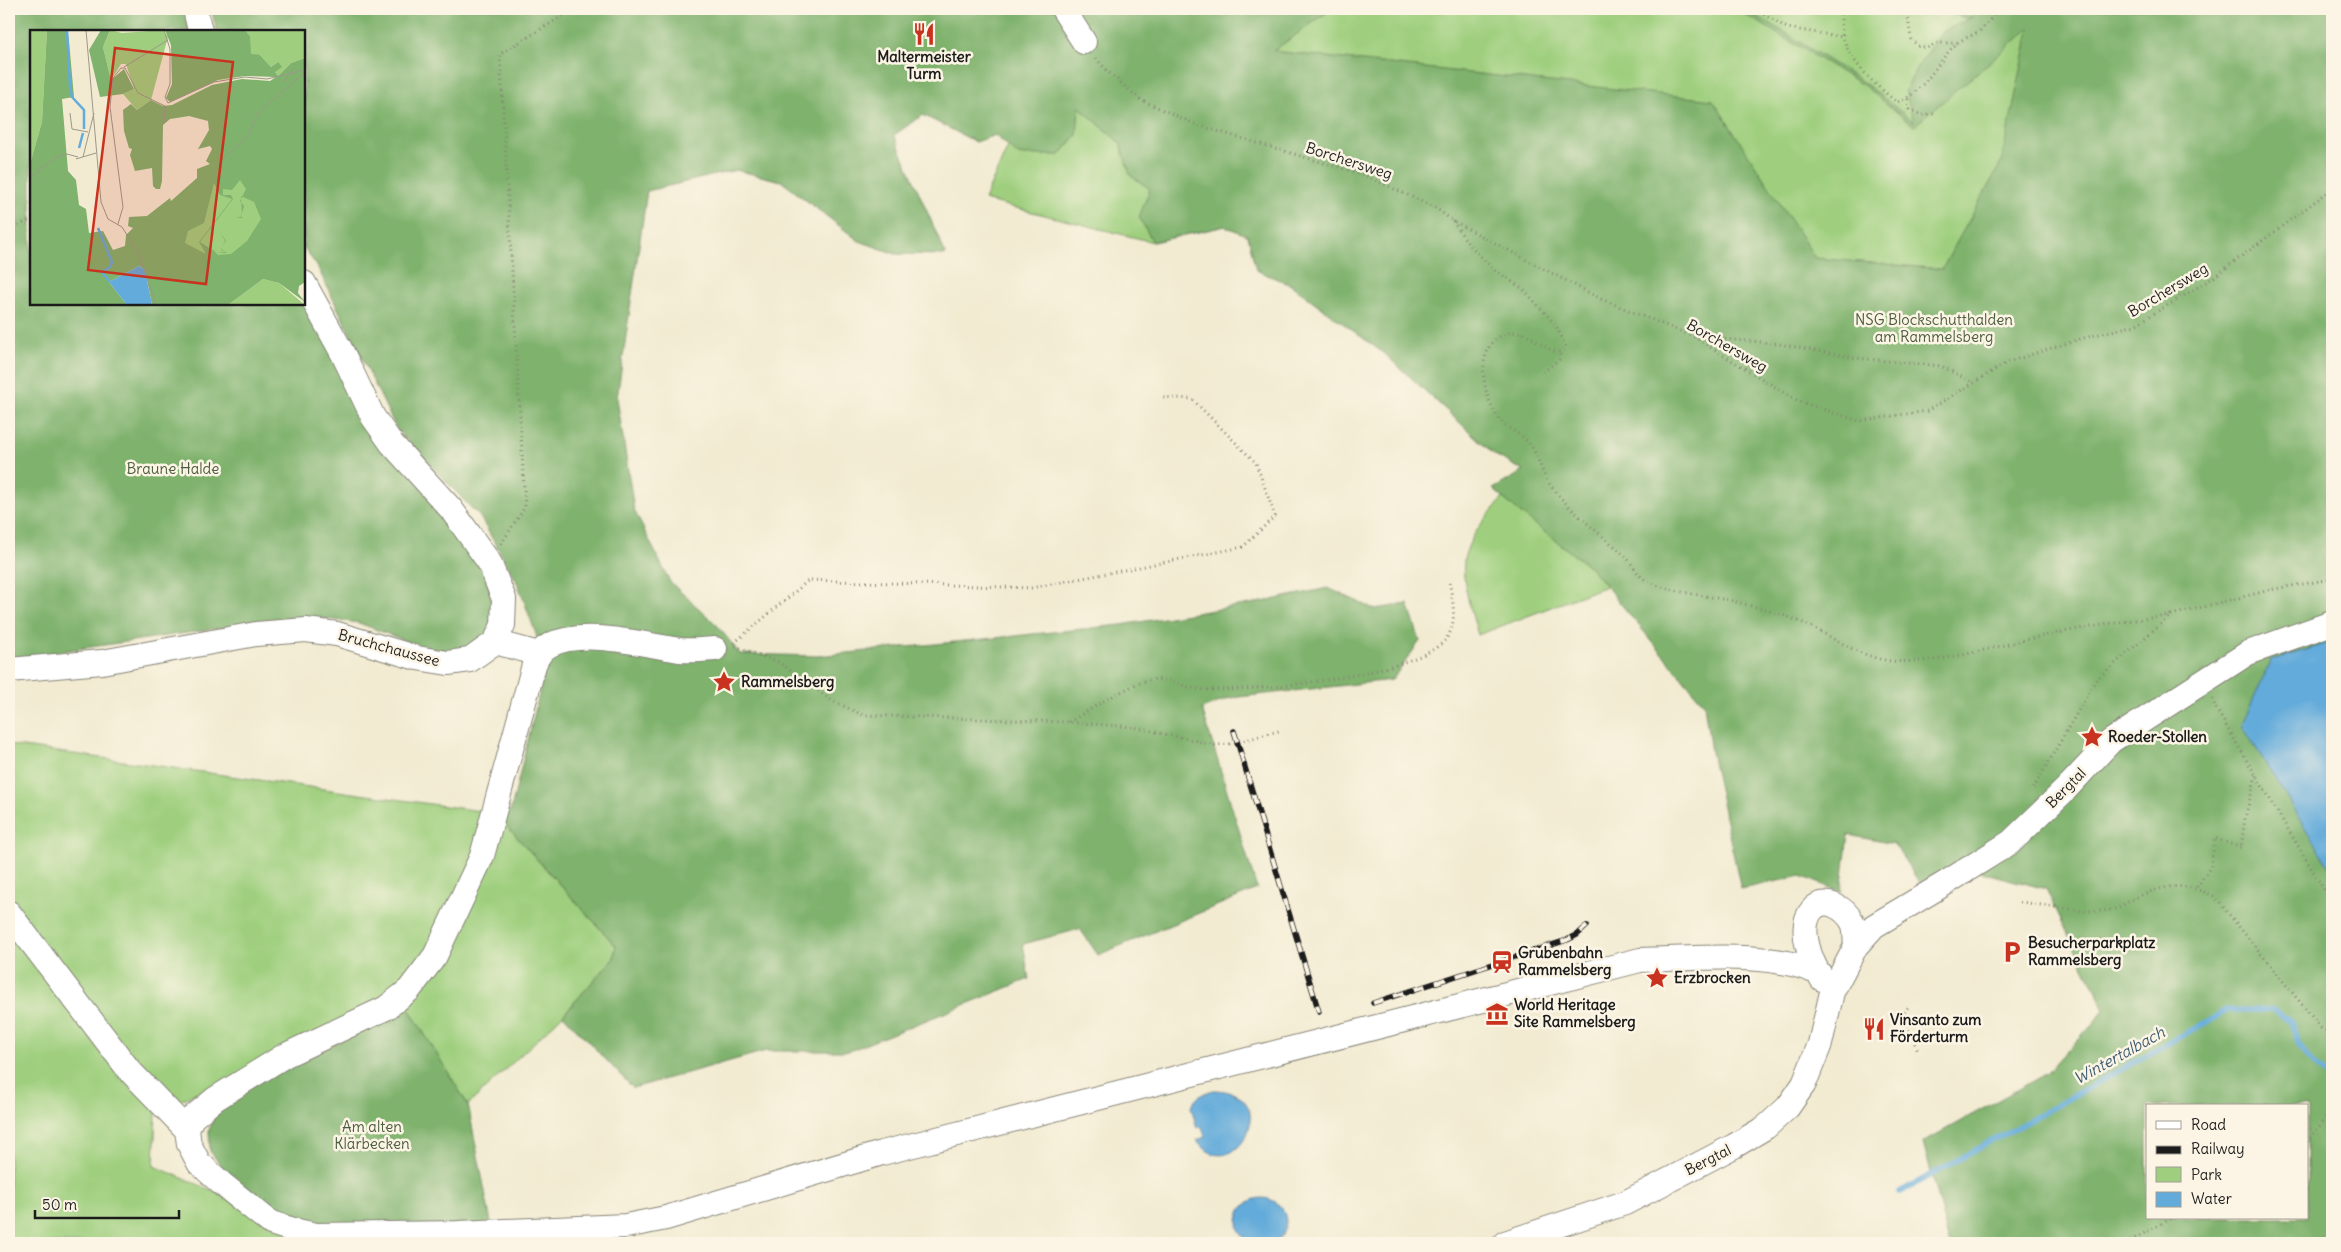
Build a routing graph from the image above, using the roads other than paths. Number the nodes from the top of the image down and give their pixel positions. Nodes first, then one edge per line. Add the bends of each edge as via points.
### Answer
1 (195, 9) edge
2 (1063, 9) edge
3 (200, 30) edge
4 (1084, 42) road end
5 (305, 285) edge
6 (2332, 623) edge
7 (495, 642) junction
8 (715, 649) dead end
9 (539, 654) junction
10 (9, 670) edge
11 (9, 913) edge
12 (1856, 946) junction
13 (1826, 983) junction
14 (187, 1130) junction
15 (1505, 1243) edge

1 - 3 street
2 - 4 street
5 - 7 street via 373,417 392,444 451,509 490,562 504,599 503,625
6 - 12 street, Bergtal via 2248,653 2111,741 2011,842 1874,926
7 - 9 street
7 - 10 street, Bruchchaussee via 470,660 448,663 417,658 337,634 306,630 256,634 102,662
8 - 9 street via 683,650 606,638 562,640 548,645
9 - 14 street via 482,856 435,956 408,990 386,1008 284,1056 215,1099 192,1118
11 - 14 street via 129,1070
12 - 13 street, Bergtal
12 - 13 street via 1853,924 1844,911 1833,904 1814,908 1809,915 1809,955
13 - 14 street via 1792,964 1743,959 1640,960 882,1153 666,1218 626,1226 316,1235 293,1230 271,1223 199,1163 189,1144
13 - 15 street, Bergtal via 1820,1044 1804,1084 1788,1107 1766,1127 1625,1203

